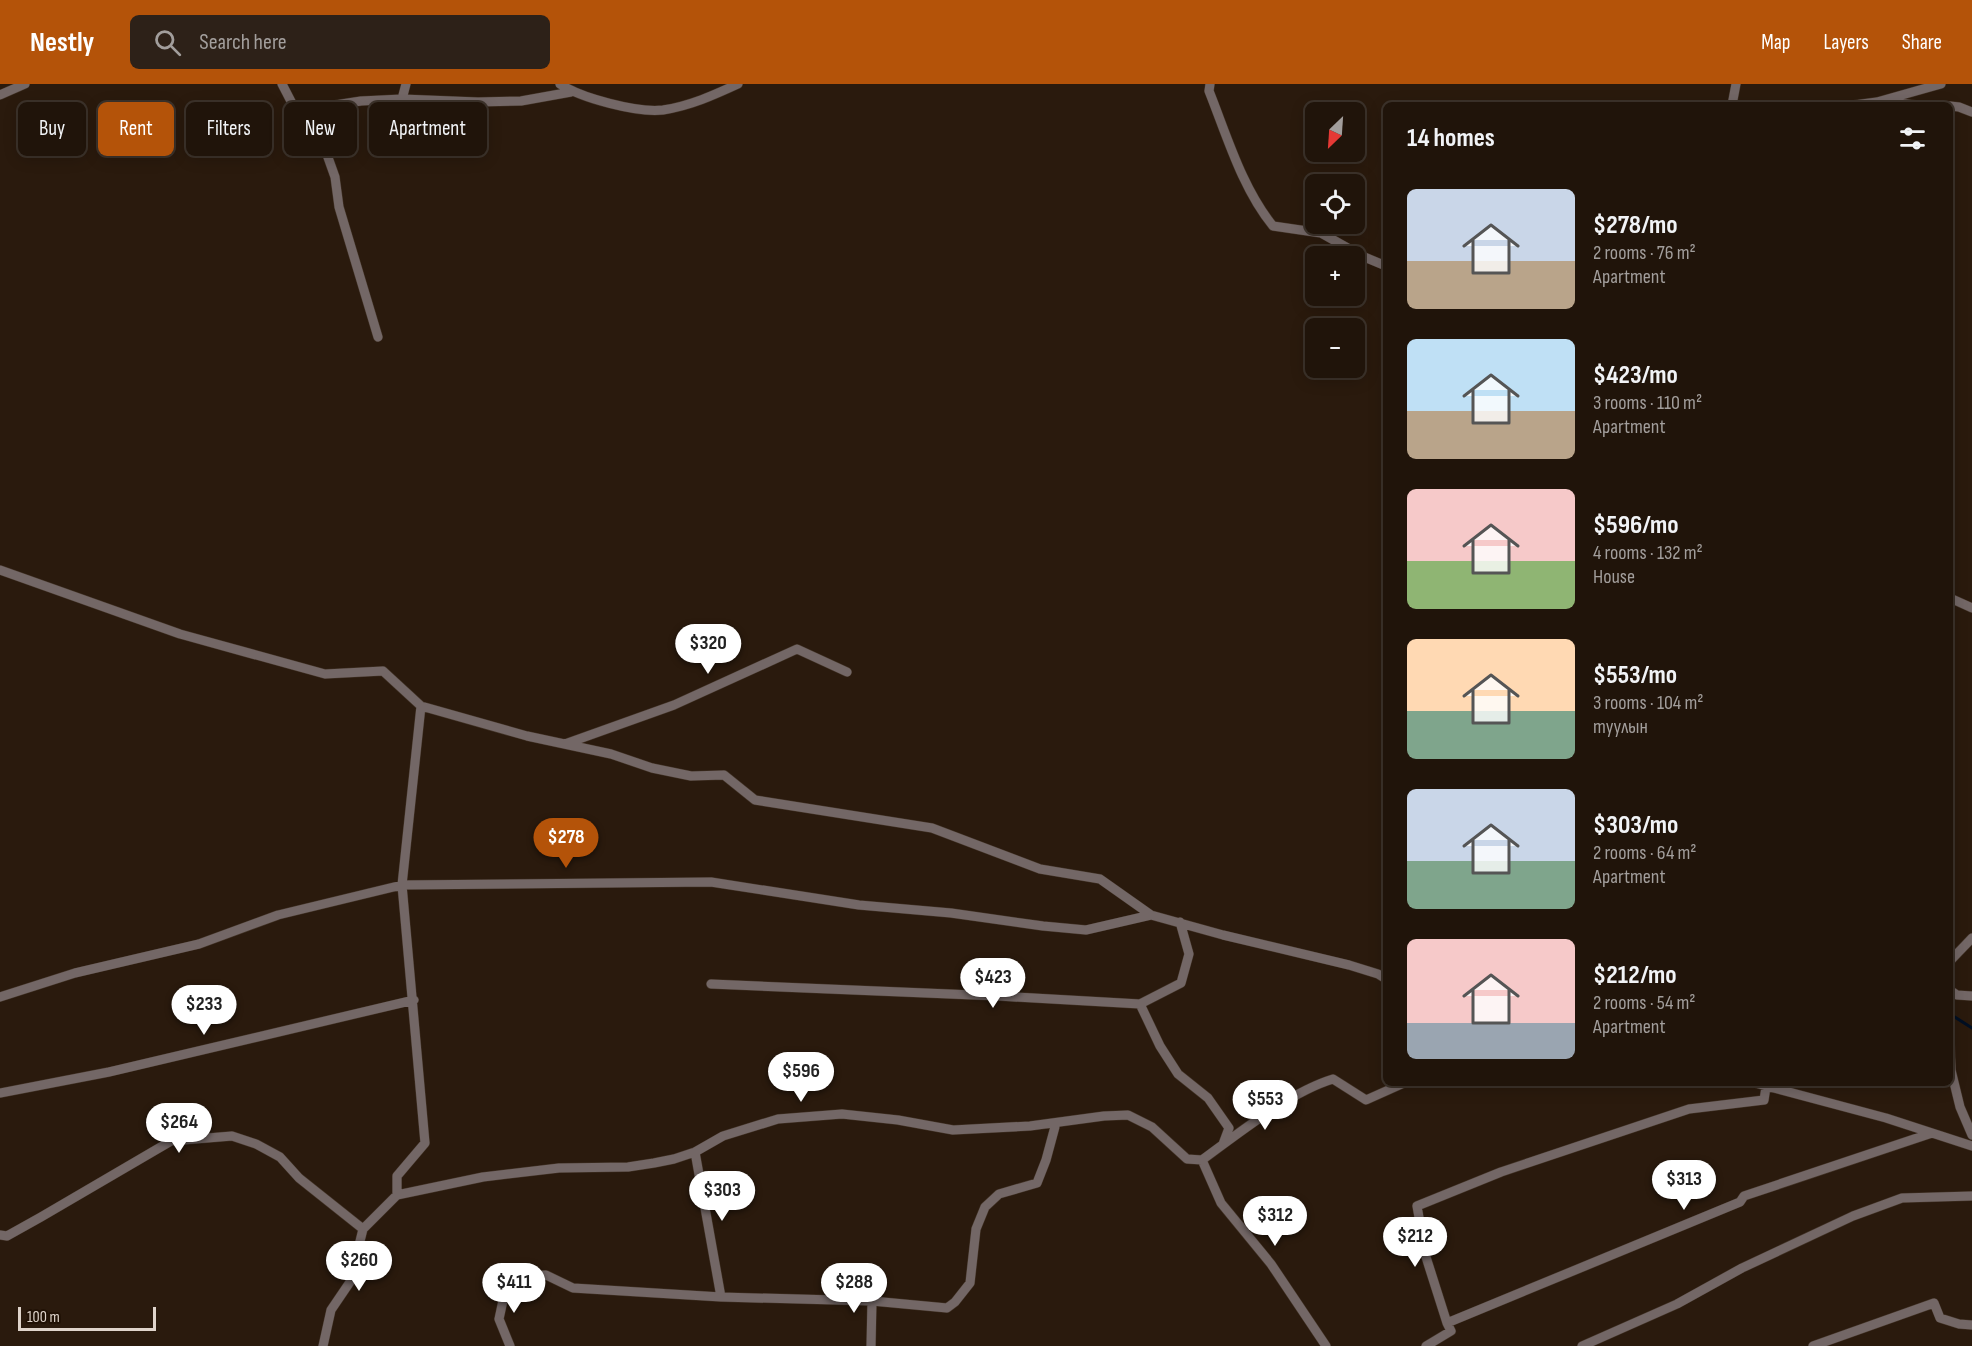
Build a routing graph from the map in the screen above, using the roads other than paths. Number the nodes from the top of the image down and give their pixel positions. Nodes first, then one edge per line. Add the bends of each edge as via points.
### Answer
1 (25, 84) edge
2 (282, 84) edge
3 (406, 84) edge
4 (560, 84) edge
5 (738, 84) edge
6 (1210, 84) edge
7 (1736, 84) edge
8 (1941, 84) edge
9 (572, 92) junction
10 (0, 94) edge
11 (402, 99) junction
12 (291, 102) edge
13 (354, 102) edge
14 (1733, 102) edge
15 (1877, 102) edge
16 (1955, 106) edge
17 (1972, 106) edge
18 (1972, 112) edge
19 (328, 156) edge
20 (1383, 265) edge
21 (378, 337) dead end
22 (0, 570) edge
23 (1953, 599) edge
24 (1972, 608) edge
25 (847, 672) dead end
26 (421, 706) junction
27 (564, 744) junction
28 (402, 885) junction
29 (1151, 915) junction
30 (1179, 922) junction
31 (1972, 938) edge
32 (1953, 958) edge
33 (1383, 977) edge
34 (711, 984) dead end
35 (1953, 992) edge
36 (1972, 996) edge
37 (0, 997) edge
38 (414, 1000) junction
39 (1140, 1004) junction
40 (1953, 1078) edge
41 (1397, 1086) edge
42 (1766, 1087) joint
43 (0, 1093) edge
44 (1056, 1123) junction
45 (1932, 1133) junction
46 (1972, 1135) edge
47 (1223, 1144) junction
48 (1972, 1146) edge
49 (695, 1152) junction
50 (1202, 1160) junction
51 (397, 1195) junction
52 (1972, 1197) edge
53 (363, 1229) junction
54 (0, 1235) edge
55 (721, 1297) junction
56 (872, 1301) junction
57 (1447, 1323) junction
58 (1972, 1325) edge
59 (323, 1346) edge
60 (510, 1346) edge
61 (872, 1346) edge
62 (1326, 1346) edge
63 (1426, 1346) edge
64 (1582, 1346) edge
65 (1813, 1346) edge

1 - 10 street
2 - 12 street
3 - 11 street
4 - 9 street
5 - 9 street via 696,103 661,110 612,105
6 - 20 street via 1209,91 1250,191 1273,226 1321,233
7 - 14 street
8 - 15 street
9 - 11 street via 478,102
11 - 13 street
16 - 17 street
16 - 18 street
19 - 21 street
22 - 26 street via 180,634 325,674 383,670
23 - 24 street
25 - 27 street via 798,649 674,705
26 - 27 street
26 - 28 street
27 - 29 street via 691,776 724,775 755,800 932,828 1040,869 1101,879
28 - 29 street via 711,882 859,905 1086,930
28 - 37 street via 278,915 199,944 75,973
28 - 38 street
29 - 30 street
30 - 33 street
30 - 39 street via 1189,954 1181,983
31 - 32 street
34 - 39 street
35 - 36 street
38 - 43 street via 109,1072
38 - 51 street via 425,1143 397,1176
39 - 47 street via 1178,1074 1208,1098 1229,1128
40 - 46 street
41 - 47 street via 1366,1100 1333,1079 1316,1084
42 - 45 street
42 - 57 street via 1764,1100 1689,1109 1502,1172 1417,1206 1426,1257
44 - 49 street via 952,1130 842,1114 778,1119 723,1136
44 - 50 street via 1128,1115 1152,1127 1187,1159
44 - 56 street via 1037,1183 999,1194 985,1207 976,1229 970,1283 955,1302 947,1308
45 - 48 street
45 - 57 street via 1744,1196 1740,1202
47 - 50 street
49 - 51 street via 628,1167 559,1168 483,1176
49 - 55 street
50 - 62 street via 1221,1203 1271,1264
51 - 53 street
52 - 64 street via 1902,1198 1853,1216 1742,1268 1677,1304
53 - 54 street via 299,1178 280,1157 232,1136 171,1141 32,1222 6,1236
53 - 59 street via 350,1282 331,1310
55 - 56 street
55 - 60 street via 573,1288 546,1275 527,1276 507,1282 499,1318
56 - 61 street
57 - 63 street via 1451,1332
58 - 65 street via 1940,1318 1934,1303

